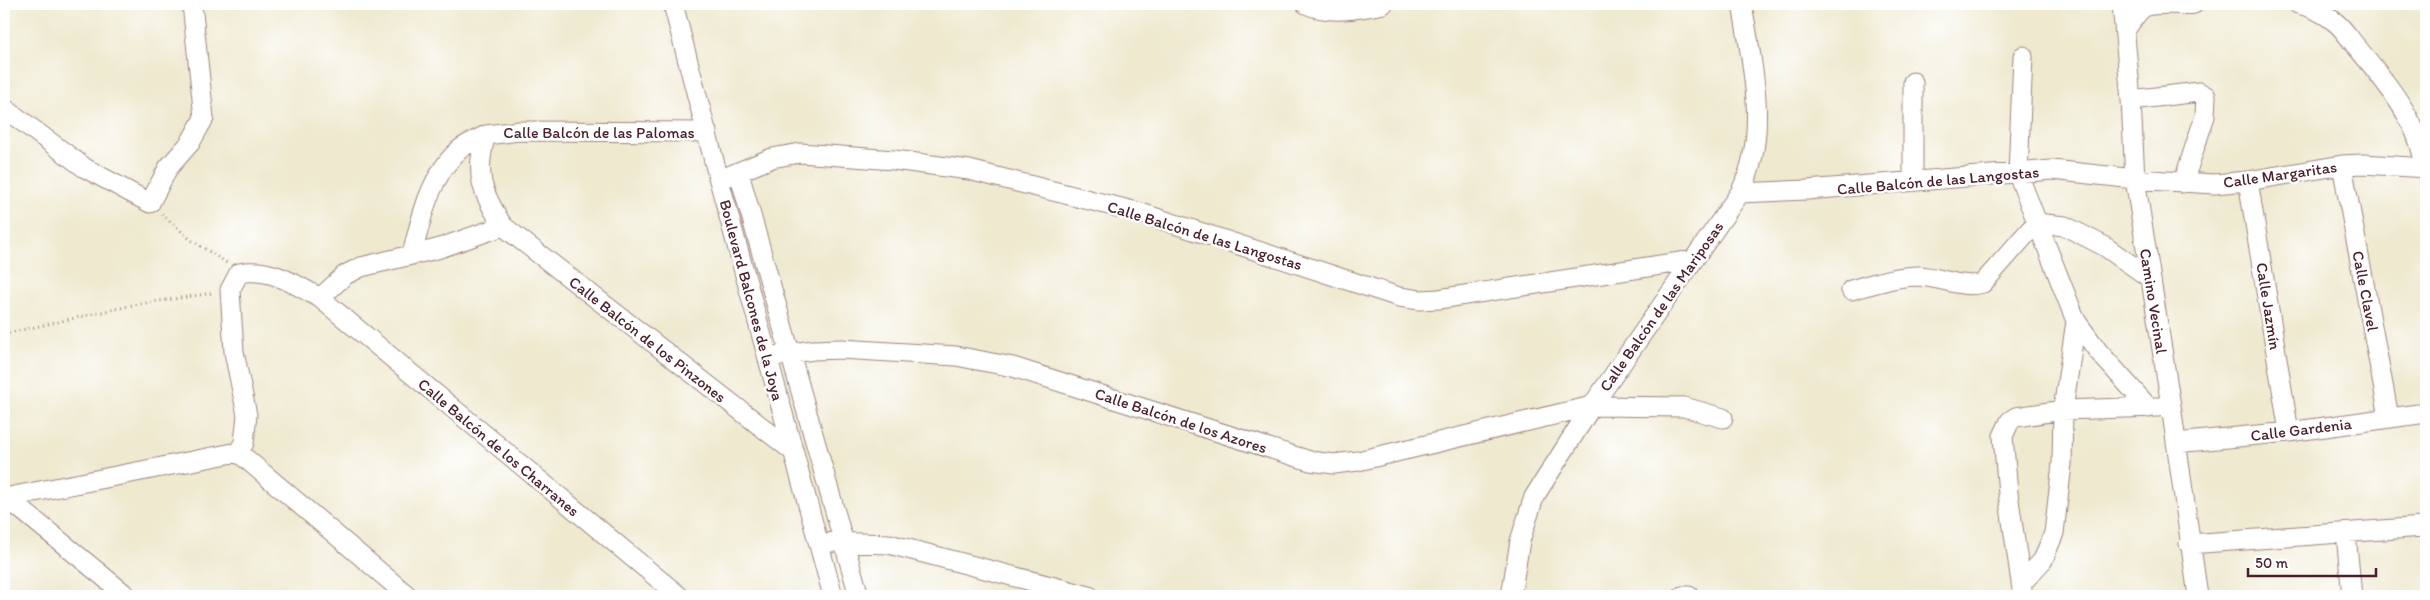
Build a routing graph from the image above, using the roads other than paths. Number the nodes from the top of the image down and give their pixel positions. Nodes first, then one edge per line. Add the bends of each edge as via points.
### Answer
1 (192, 4) edge
2 (673, 4) edge
3 (1306, 4) edge
4 (1383, 4) edge
5 (1742, 4) edge
6 (2122, 4) edge
7 (2194, 4) edge
8 (2298, 4) edge
9 (2125, 30) junction
10 (2023, 56) dead end
11 (1913, 82) dead end
12 (2131, 100) junction
13 (4, 108) edge
14 (707, 132) junction
15 (486, 135) junction
16 (2342, 165) junction
17 (2425, 168) edge
18 (739, 173) junction
19 (2018, 174) junction
20 (2135, 179) junction
21 (719, 180) junction
22 (1913, 181) junction
23 (2248, 181) junction
24 (2183, 183) junction
25 (1740, 193) junction
26 (2036, 223) junction
27 (503, 226) junction
28 (412, 255) junction
29 (1693, 260) junction
30 (2150, 278) junction
31 (1851, 290) dead end
32 (320, 298) junction
33 (2076, 321) junction
34 (791, 353) junction
35 (768, 357) junction
36 (1592, 406) junction
37 (2171, 406) junction
38 (2149, 408) junction
39 (2063, 410) junction
40 (2426, 414) edge
41 (1723, 418) dead end
42 (2389, 418) junction
43 (2289, 432) junction
44 (2176, 443) junction
45 (238, 452) junction
46 (794, 452) junction
47 (5, 498) edge
48 (2423, 527) dead end
49 (2346, 534) junction
50 (844, 541) junction
51 (818, 542) junction
52 (2190, 544) junction
53 (2022, 590) edge
54 (671, 594) edge
55 (127, 596) edge
56 (408, 596) edge
57 (834, 596) edge
58 (859, 596) edge
59 (1088, 596) edge
60 (1511, 596) edge
61 (1682, 596) edge
62 (1689, 596) edge
63 (2198, 596) edge
64 (2352, 596) edge

1 - 13 street via 204,118 190,143 168,168 150,202 85,168
2 - 14 street, Boulevard Balcones de la Joya
3 - 4 street via 1337,10
5 - 25 street, Calle Balcón de las Mariposas via 1756,92 1756,135 1750,175
6 - 9 street, Camino Vecinal
7 - 9 street via 2143,8
8 - 17 street via 2312,7 2336,23 2384,79 2412,126 2423,152
9 - 12 street, Camino Vecinal
10 - 19 street
11 - 22 street
12 - 20 street, Camino Vecinal
12 - 24 street via 2199,92 2206,96 2205,116
14 - 15 street, Calle Balcón de las Palomas via 519,131
14 - 21 street, Boulevard Balcones de la Joya
15 - 27 street, Calle Balcón de las Palomas via 481,151 481,185
15 - 28 street via 460,149 446,163 432,188
16 - 17 street, Calle Margaritas
16 - 23 street, Calle Margaritas
16 - 42 street, Calle Clavel
18 - 21 street, Calle Balcón de las Langostas
18 - 29 street, Calle Balcón de las Langostas via 772,158 800,153 969,170 1141,213 1399,297 1420,300
18 - 34 street, Boulevard Balcones de la Joya
19 - 20 street, Calle Balcón de las Langostas via 2071,171
19 - 22 street, Calle Balcón de las Langostas
19 - 26 street
20 - 24 street, Calle Margaritas
20 - 30 street, Camino Vecinal
21 - 35 street, Boulevard Balcones de la Joya
22 - 25 street, Calle Balcón de las Langostas
23 - 24 street, Calle Margaritas
23 - 43 street, Calle Jazmín
25 - 29 street, Calle Balcón de las Mariposas
26 - 30 street via 2065,226 2104,246
26 - 31 street via 1983,283 1965,285 1943,279 1904,277
26 - 33 street
27 - 28 street via 437,250
27 - 46 street, Calle Balcón de los Pinzones
28 - 32 street via 361,267 345,275
29 - 36 street, Calle Balcón de las Mariposas
30 - 37 street, Camino Vecinal
32 - 45 street via 291,281 252,270 240,273 230,290 234,352 247,416 244,443
32 - 54 street, Calle Balcón de los Charranes
33 - 38 street
33 - 39 street
34 - 35 street, Calle Balcón de los Azores
34 - 36 street, Calle Balcón de los Azores via 841,349 956,356 1013,367 1310,461 1334,464
34 - 50 street, Boulevard Balcones de la Joya
35 - 46 street, Boulevard Balcones de la Joya
36 - 41 street, Calle Balcón de los Azores via 1684,407
36 - 60 street, Calle Balcón de las Mariposas via 1534,497 1520,541
37 - 38 street
37 - 44 street, Camino Vecinal
38 - 39 street
39 - 53 street via 2062,464 2054,533 2043,560
39 - 53 street via 2016,417 2010,421 2003,436
40 - 42 street, Calle Gardenia
42 - 43 street, Calle Gardenia
43 - 44 street, Calle Gardenia
44 - 52 street, Camino Vecinal
45 - 47 street
45 - 56 street
46 - 51 street, Boulevard Balcones de la Joya
47 - 55 street
48 - 49 street
49 - 52 street
49 - 64 street
50 - 51 street
50 - 58 street, Boulevard Balcones de la Joya
50 - 59 street via 889,544
51 - 57 street, Boulevard Balcones de la Joya
52 - 63 street, Camino Vecinal
61 - 62 street

